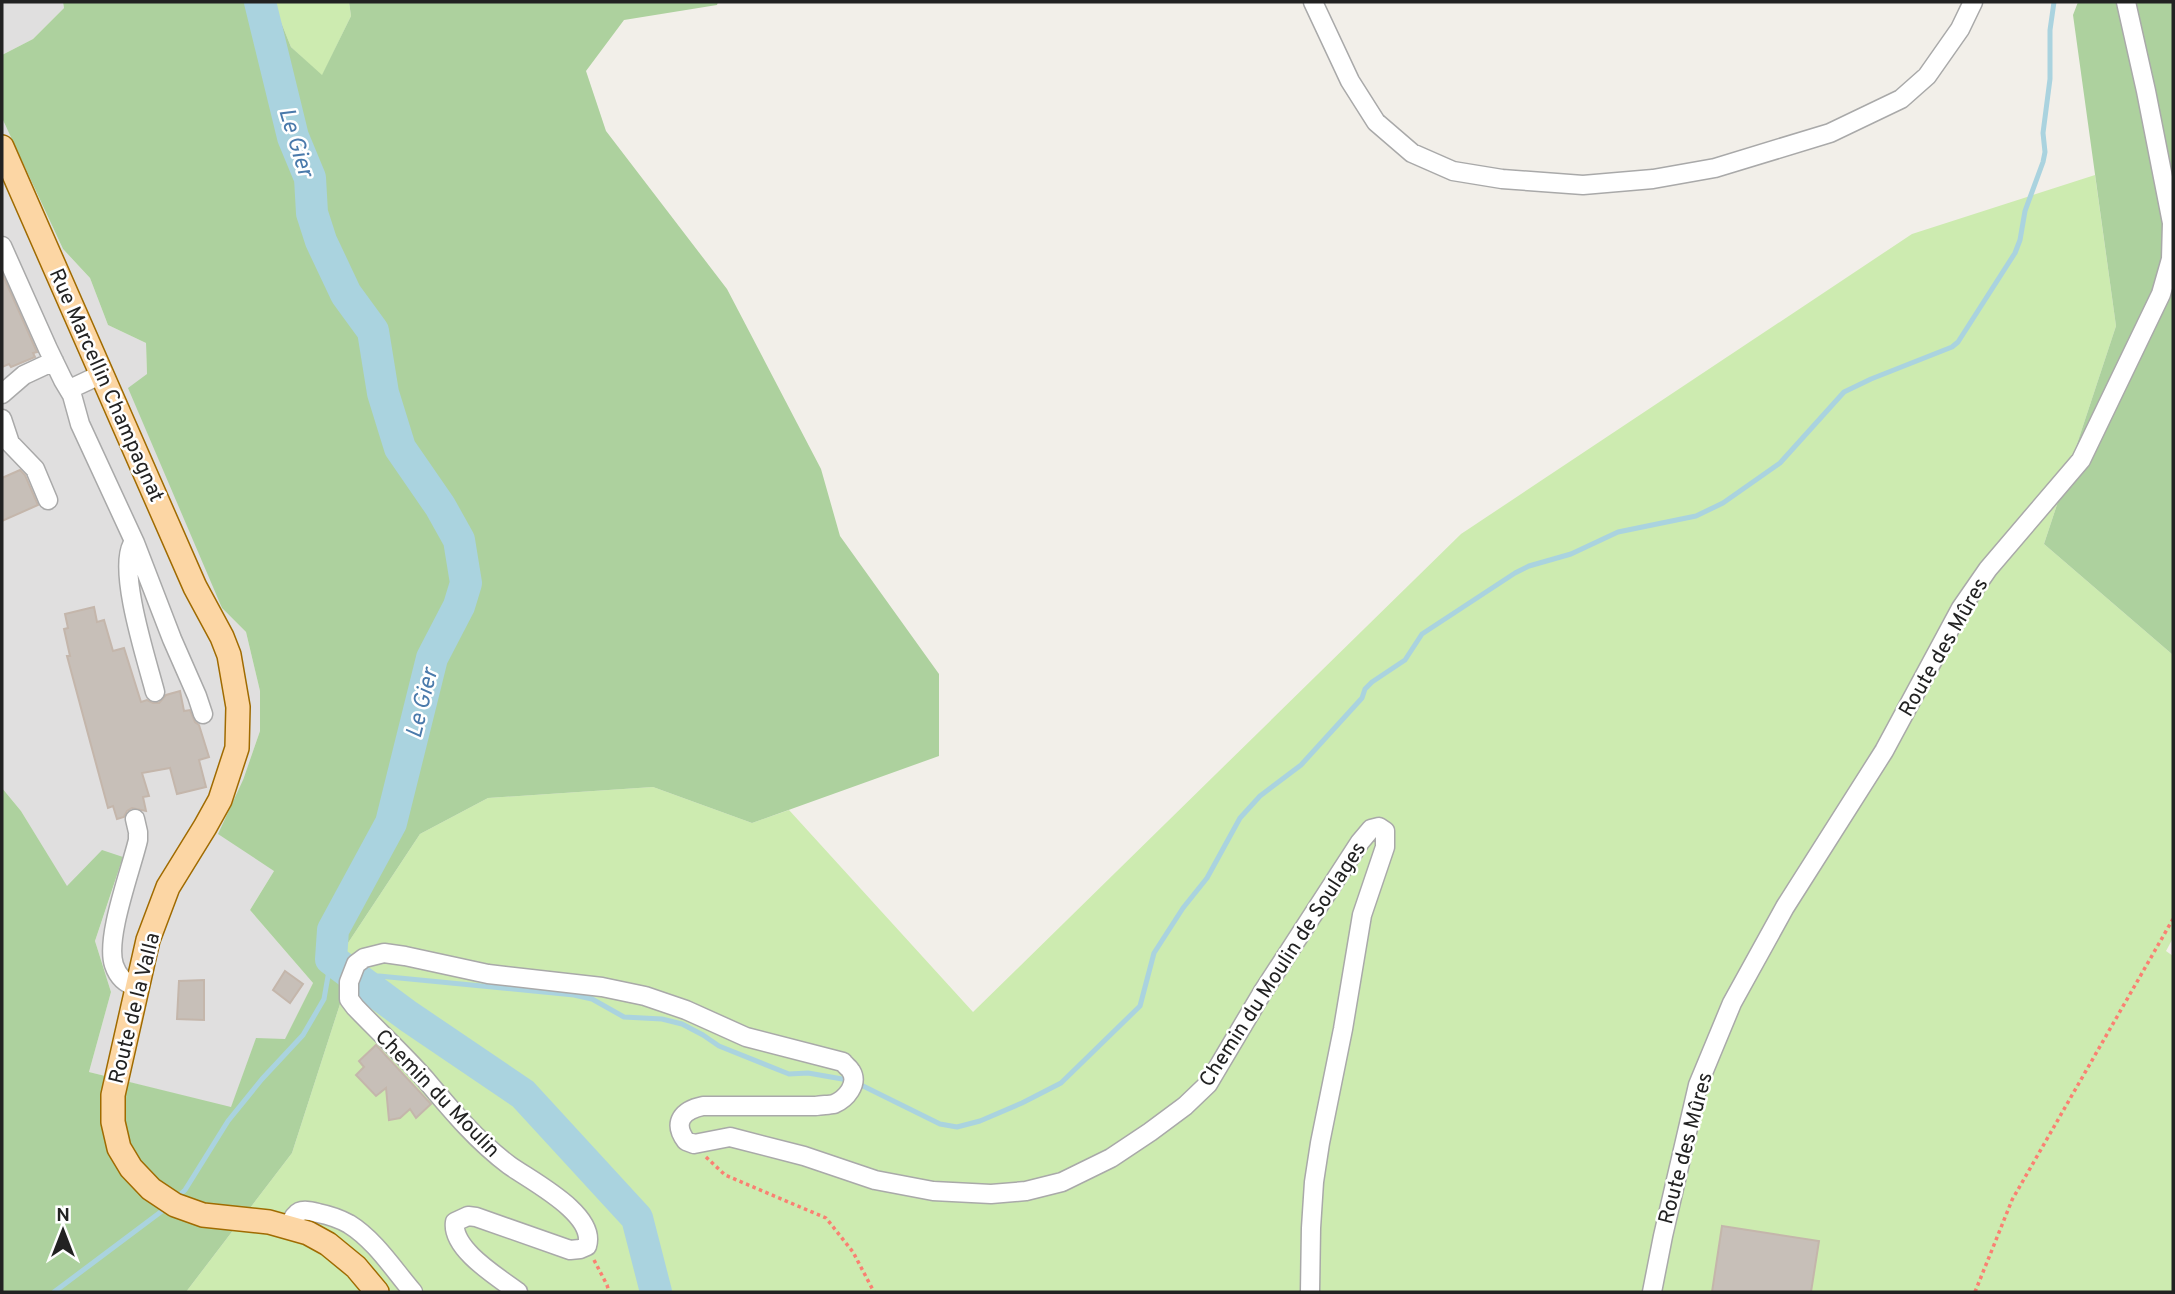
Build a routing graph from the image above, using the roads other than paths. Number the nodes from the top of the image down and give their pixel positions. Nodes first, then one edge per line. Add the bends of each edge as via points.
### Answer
1 (1313, 2) edge
2 (1973, 2) edge
3 (2126, 2) edge
4 (2, 147) edge
5 (2, 246) edge
6 (54, 361) junction
7 (102, 374) junction
8 (69, 389) junction
9 (2, 394) edge
10 (2, 419) edge
11 (48, 500) dead end
12 (135, 543) junction
13 (215, 622) joint
14 (155, 692) dead end
15 (203, 713) dead end
16 (135, 819) dead end
17 (137, 987) junction
18 (704, 1143) joint
19 (289, 1227) junction
20 (377, 1292) edge
21 (414, 1292) edge
22 (518, 1292) edge
23 (1310, 1292) edge
24 (1652, 1292) edge

1 - 2 street via 1350,81 1376,122 1412,153 1453,171 1583,185 1715,168 1830,134 1901,99 1927,76
3 - 24 street, Route des Mûres via 2172,223 2171,259 2161,294 2081,460 1988,569 1961,608 1884,751 1785,907 1732,1003 1698,1085
4 - 7 main road, Rue Marcellin Champagnat
5 - 6 street
6 - 8 street
6 - 9 street via 24,375
7 - 8 street
7 - 13 main road, Rue Marcellin Champagnat via 195,587
8 - 12 street via 80,424
10 - 11 street via 10,443 35,469
12 - 14 street via 128,554 128,570
12 - 15 street
13 - 17 main road, Route de la Valla via 235,682 237,748 220,800 168,887
16 - 17 street via 138,840 111,950 119,976
17 - 19 main road, Route de la Valla via 113,1095 119,1148 131,1168 175,1205 203,1215
18 - 22 street, Chemin du Moulin via 694,1144 681,1135 680,1120 692,1108 833,1104 851,1090 851,1070 843,1062 746,1037 686,1010 613,989 488,974 384,953 356,964 349,982 349,999 355,1007 463,1125 583,1221 587,1246 570,1250 477,1217 455,1222 463,1248
18 - 23 street, Chemin du Moulin de Soulages via 730,1137 875,1180 933,1191 991,1194 1062,1182 1150,1132 1208,1084 1360,842 1379,827 1385,831 1385,847 1362,915 1314,1182
19 - 20 main road, Route de la Valla via 328,1244
19 - 21 street via 293,1216 308,1210 348,1224 366,1237

